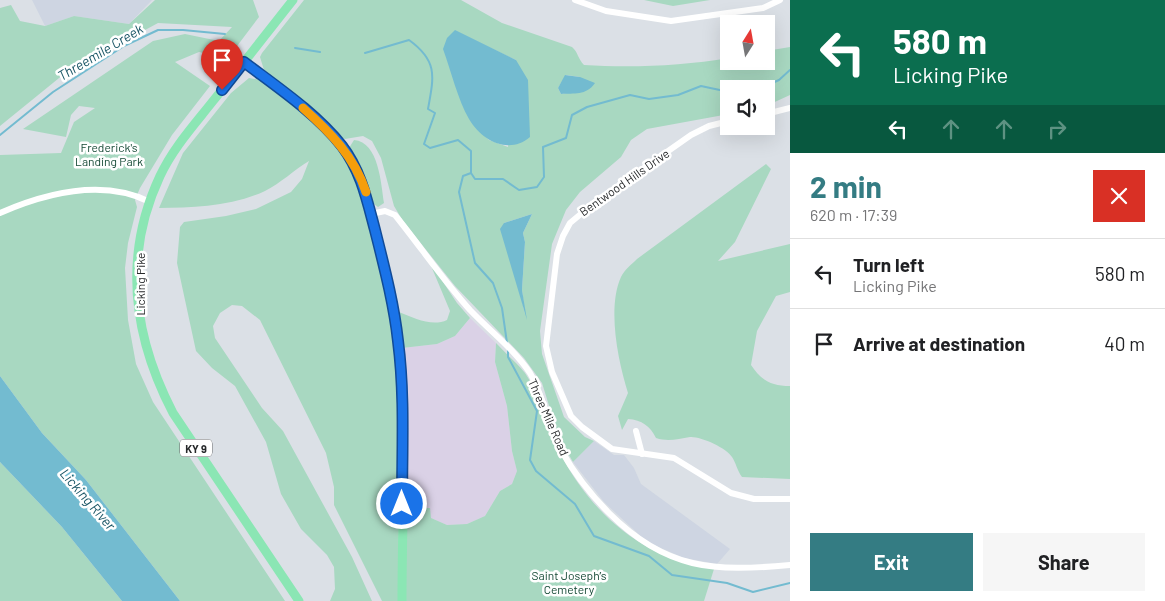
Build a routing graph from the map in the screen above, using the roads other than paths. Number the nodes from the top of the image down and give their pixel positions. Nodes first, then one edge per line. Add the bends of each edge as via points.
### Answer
1 (293, 0) edge
2 (575, 0) edge
3 (780, 0) edge
4 (244, 62) junction
5 (790, 108) edge
6 (775, 112) edge
7 (720, 123) edge
8 (150, 202) junction
9 (0, 213) edge
10 (371, 214) junction
11 (636, 431) dead end
12 (642, 454) junction
13 (790, 499) edge
14 (790, 565) edge
15 (299, 601) edge
16 (402, 601) edge

1 - 4 main road, Licking Pike / KY 9
2 - 3 street via 606,11 671,21 763,8
4 - 8 main road, Licking Pike / KY 9 via 187,133 161,174
4 - 10 main road via 303,108 335,138 358,173
5 - 6 street
7 - 12 street, Bentwood Hills Drive via 691,135 577,216 562,236 557,254 546,346 564,404 573,419 612,449
8 - 9 street via 134,194 86,190 35,199
8 - 15 main road, Licking Pike / KY 9 via 138,257 137,297 141,333 151,367 173,413
10 - 14 street, Three Mile Road via 385,211 395,215 469,308 522,364 537,388 553,432 569,463 603,507 633,536 657,551 701,565 742,569
10 - 16 main road via 394,315 400,362
11 - 12 street
12 - 13 street, Bentwood Hills Drive via 674,458 731,493 754,499

